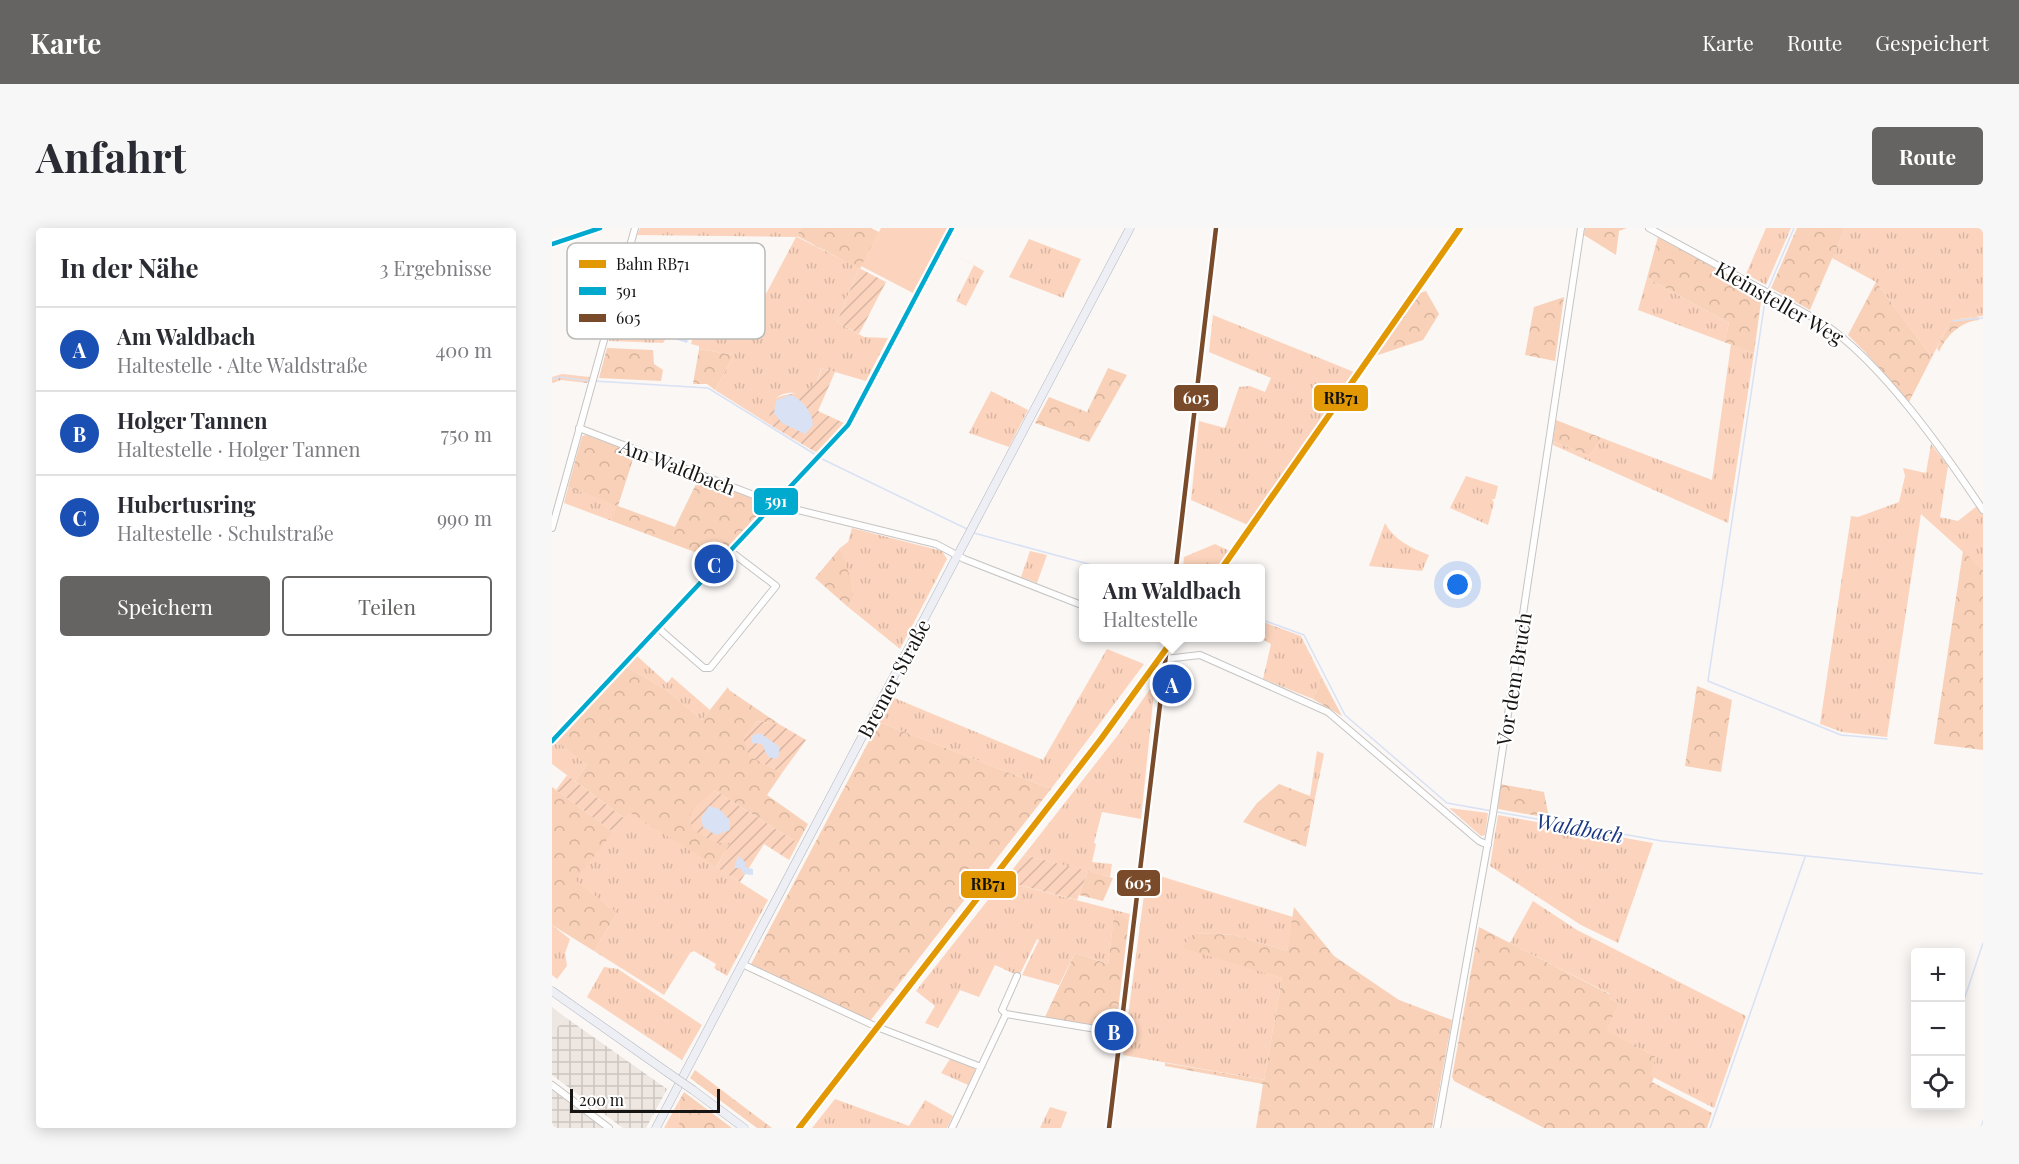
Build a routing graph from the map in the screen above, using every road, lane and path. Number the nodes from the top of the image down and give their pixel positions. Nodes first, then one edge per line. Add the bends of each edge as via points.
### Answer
1 (600, 228) edge
2 (634, 228) edge
3 (952, 228) edge
4 (1130, 228) edge
5 (1216, 228) edge
6 (1581, 228) edge
7 (1649, 228) edge
8 (630, 243) edge
9 (552, 244) edge
10 (603, 339) edge
11 (579, 428) junction
12 (775, 503) junction
13 (1983, 510) edge
14 (552, 528) edge
15 (730, 551) junction
16 (957, 556) junction
17 (1176, 564) edge
18 (1079, 604) edge
19 (658, 628) junction
20 (1167, 642) edge
21 (1165, 659) junction
22 (552, 741) edge
23 (1488, 845) junction
24 (742, 964) junction
25 (1017, 976) dead end
26 (552, 991) edge
27 (1006, 1014) junction
28 (1120, 1034) junction
29 (981, 1067) junction
30 (552, 1085) edge
31 (609, 1128) edge
32 (656, 1128) edge
33 (744, 1128) edge
34 (952, 1128) edge
35 (1109, 1128) edge
36 (1437, 1128) edge

1 - 9 street
2 - 8 street
3 - 12 street via 848,425
4 - 16 main road, Bremer Straße
5 - 17 street
6 - 23 street, Vor dem Bruch
7 - 13 street, Kleinsteller Weg via 1849,340 1906,407
10 - 11 street
11 - 12 street, Am Waldbach
11 - 14 street
12 - 15 street
12 - 16 street, Am Waldbach via 936,544
15 - 19 street
15 - 19 street via 776,586 710,668 704,668
16 - 18 street, Am Waldbach
16 - 24 main road, Bremer Straße
19 - 22 street
20 - 21 street
21 - 23 street via 1200,655 1328,712
21 - 28 street
23 - 36 street, Vor dem Bruch
24 - 29 street via 877,1027
24 - 32 main road, Bremer Straße
25 - 27 street via 1002,1010
26 - 33 main road, bridge
27 - 28 street
27 - 29 street
28 - 35 street
29 - 34 street
30 - 31 street

